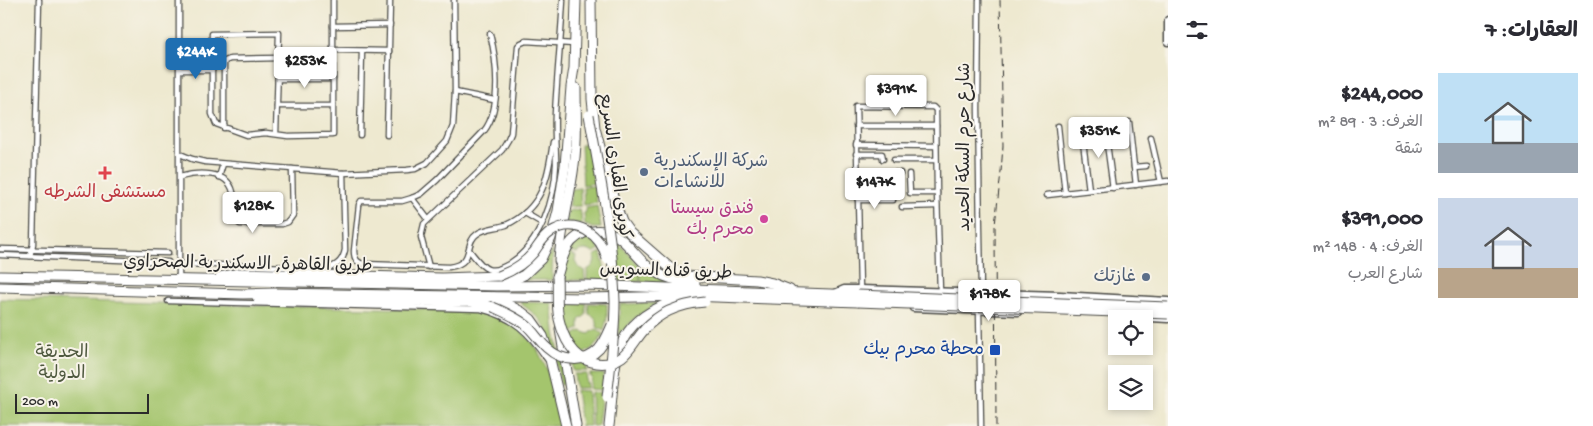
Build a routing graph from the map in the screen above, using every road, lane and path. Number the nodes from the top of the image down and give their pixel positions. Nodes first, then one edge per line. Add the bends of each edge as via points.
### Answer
1 (39, 0) edge
2 (179, 0) edge
3 (333, 0) edge
4 (390, 0) edge
5 (454, 0) edge
6 (563, 0) edge
7 (576, 0) edge
8 (590, 0) edge
9 (979, 0) edge
10 (1168, 20) edge
11 (390, 25) junction
12 (333, 26) junction
13 (490, 34) dead end
14 (1168, 42) edge
15 (560, 43) junction
16 (574, 44) junction
17 (333, 50) junction
18 (362, 51) junction
19 (389, 51) junction
20 (278, 58) junction
21 (212, 63) junction
22 (180, 64) junction
23 (574, 68) junction
24 (180, 70) junction
25 (212, 70) junction
26 (278, 79) junction
27 (333, 79) junction
28 (455, 92) junction
29 (494, 100) junction
30 (277, 106) junction
31 (333, 106) junction
32 (1129, 122) dead end
33 (856, 126) junction
34 (936, 126) junction
35 (1058, 126) dead end
36 (224, 128) junction
37 (1105, 129) dead end
38 (276, 134) junction
39 (360, 135) dead end
40 (387, 135) dead end
41 (1151, 138) dead end
42 (555, 140) junction
43 (1083, 142) dead end
44 (856, 145) junction
45 (936, 146) junction
46 (180, 154) junction
47 (856, 154) junction
48 (884, 159) dead end
49 (894, 160) dead end
50 (936, 160) junction
51 (223, 164) junction
52 (1146, 166) dead end
53 (1134, 167) junction
54 (292, 169) junction
55 (343, 173) junction
56 (857, 173) junction
57 (900, 173) dead end
58 (909, 174) dead end
59 (180, 177) junction
60 (219, 177) junction
61 (1168, 181) edge
62 (1161, 182) junction
63 (1136, 185) junction
64 (1113, 188) junction
65 (1089, 190) junction
66 (937, 193) junction
67 (1065, 193) junction
68 (1047, 195) dead end
69 (412, 198) junction
70 (858, 200) junction
71 (893, 200) dead end
72 (937, 206) junction
73 (902, 207) dead end
74 (525, 213) junction
75 (428, 219) junction
76 (542, 223) junction
77 (0, 249) edge
78 (32, 250) junction
79 (469, 250) junction
80 (168, 253) dead end
81 (0, 255) edge
82 (30, 256) junction
83 (168, 262) dead end
84 (180, 264) junction
85 (429, 267) junction
86 (613, 272) junction
87 (0, 276) edge
88 (557, 277) junction
89 (179, 280) junction
90 (216, 280) junction
91 (496, 286) junction
92 (780, 286) junction
93 (0, 287) edge
94 (795, 292) junction
95 (940, 292) junction
96 (981, 293) junction
97 (249, 294) junction
98 (859, 295) junction
99 (492, 296) junction
100 (689, 296) junction
101 (168, 297) junction
102 (780, 299) junction
103 (815, 301) junction
104 (1168, 301) edge
105 (1168, 307) edge
106 (979, 311) junction
107 (1168, 314) edge
108 (558, 318) junction
109 (614, 318) junction
110 (1168, 319) edge
111 (552, 368) junction
112 (566, 426) edge
113 (576, 426) edge
114 (604, 426) edge
115 (609, 426) edge
116 (981, 426) edge

1 - 78 street
2 - 22 street
3 - 12 street
4 - 11 street
5 - 28 street
6 - 15 street
7 - 16 highway
8 - 86 highway, كوبرى القبارى السريع, bridge via 586,64 588,108
8 - 92 highway via 593,114 622,222 630,233 679,274 757,280
9 - 96 street, شارع حرم السكة الحديد
10 - 14 street
11 - 12 street
11 - 19 street
12 - 17 street
13 - 29 street via 496,65
15 - 16 street
15 - 42 street
15 - 75 street via 526,41 520,44 508,140 502,150
16 - 23 highway
17 - 18 street
17 - 27 street
18 - 19 street
18 - 39 street
19 - 40 street
20 - 21 street via 279,33 212,34
20 - 26 street
20 - 36 street via 226,61
21 - 22 street
21 - 25 street
22 - 24 street
23 - 88 highway, كوبرى القبارى السريع via 575,163 561,235
23 - 91 highway via 563,181 552,238 541,259 530,270 511,282
24 - 25 street
24 - 46 street
25 - 36 street via 212,117
26 - 27 street
26 - 30 street
27 - 31 street
28 - 29 street
28 - 55 street via 450,136 427,163 407,170
29 - 69 street via 491,119 484,131 429,188
30 - 31 street
30 - 38 street
31 - 38 street via 333,136
32 - 53 street
33 - 34 street
33 - 34 street via 856,106 933,107
33 - 44 street
34 - 45 street
35 - 67 street
36 - 38 street via 246,135
37 - 64 street
41 - 62 street
42 - 74 street via 545,184
42 - 76 street via 555,178
43 - 65 street
44 - 45 street
44 - 47 street
45 - 50 street
46 - 51 street via 198,161
46 - 59 street
47 - 48 street via 882,154
47 - 56 street
49 - 50 street
50 - 66 street
51 - 54 street
51 - 60 street
52 - 53 street
53 - 63 street
54 - 55 street
54 - 60 street via 293,215 282,224 244,225 237,222 233,215 233,190 227,181
55 - 84 street via 345,250 341,262 334,266
56 - 57 street
56 - 70 street
58 - 66 street via 910,193
59 - 60 street via 197,174
59 - 84 street
61 - 62 street
62 - 63 street
63 - 64 street
64 - 65 street
65 - 67 street
66 - 72 street
67 - 68 street
69 - 75 street
69 - 85 street via 361,201 354,257 364,264
70 - 71 street
70 - 98 street
72 - 73 street
72 - 95 street
74 - 76 street
74 - 79 street via 506,224 478,233
75 - 85 street via 421,233
76 - 79 street via 526,248 502,267 487,270
77 - 78 street
78 - 80 street
78 - 82 street
79 - 85 street via 464,261 456,266
81 - 82 street
82 - 83 street
84 - 89 street
86 - 90 highway, bridge via 598,239 585,229 570,226 551,232 517,268 490,277 239,273
86 - 109 highway, كوبرى القبارى السريع, bridge
87 - 89 highway, طريق القاهرة, الاسكندرية الصحراوي
88 - 92 highway, bridge via 570,244 584,233 597,230 622,239 642,262 660,275 682,282
88 - 108 highway, كوبرى القبارى السريع, bridge
89 - 90 highway, طريق القاهرة, الاسكندرية الصحراوي
90 - 91 highway, طريق القاهرة, الاسكندرية الصحراوي
91 - 94 highway, طريق قناه السويس via 586,285
92 - 94 highway
93 - 101 highway, طريق القاهرة, الاسكندرية الصحراوي
94 - 98 highway, طريق قناه السويس
95 - 96 street, طريق قناه السويس
95 - 98 street, طريق قناه السويس
96 - 104 street, طريق قناه السويس
97 - 99 highway, طريق القاهرة, الاسكندرية الصحراوي
97 - 101 highway, طريق القاهرة, الاسكندرية الصحراوي
97 - 109 highway, bridge via 272,300 472,302 498,309 526,325 546,348 568,359 582,359 595,352 606,339
98 - 103 highway, طريق قناه السويس
98 - 105 highway, bridge
98 - 107 highway, bridge
99 - 100 highway, طريق قناه السويس
99 - 111 highway via 522,312 537,326
100 - 102 highway, طريق قناه السويس
100 - 115 highway via 650,312 626,333 618,351
101 - 111 street via 481,309 500,315 524,330
102 - 103 highway, طريق قناه السويس
102 - 108 highway, bridge via 755,304 704,302 679,306 644,329 622,356 605,363 593,362 576,354
103 - 106 street, طريق قناه السويس via 831,305
106 - 110 street, طريق قناه السويس
106 - 116 street
108 - 113 highway, كوبرى القبارى السريع, bridge
109 - 114 highway, كوبرى القبارى السريع, bridge
111 - 112 highway

